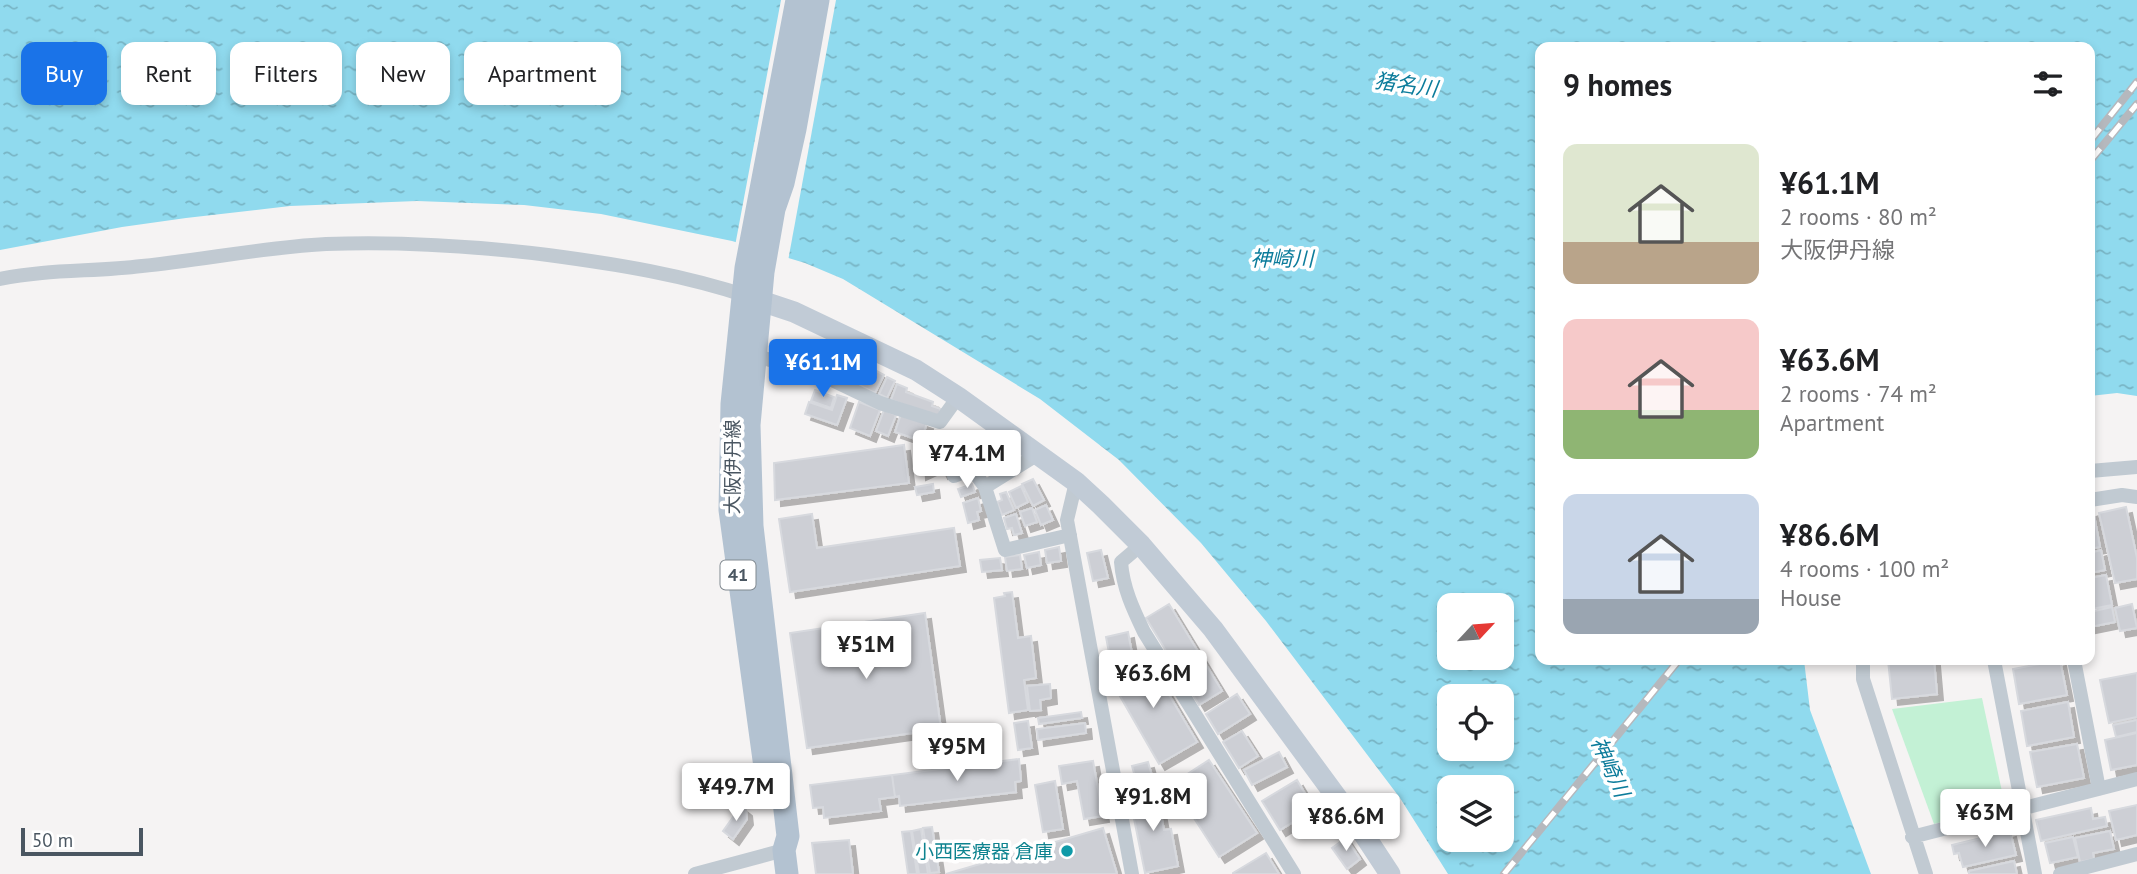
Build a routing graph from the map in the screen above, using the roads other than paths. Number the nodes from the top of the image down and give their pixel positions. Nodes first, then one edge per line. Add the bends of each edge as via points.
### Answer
1 (797, 0) edge
2 (818, 0) edge
3 (0, 279) edge
4 (752, 294) junction
5 (755, 355) junction
6 (958, 397) junction
7 (961, 452) dead end
8 (1038, 454) junction
9 (2137, 467) edge
10 (972, 469) junction
11 (2095, 471) edge
12 (954, 476) dead end
13 (1076, 482) junction
14 (985, 487) junction
15 (2137, 497) edge
16 (2095, 499) edge
17 (1070, 535) junction
18 (1141, 545) junction
19 (1863, 665) edge
20 (1994, 665) edge
21 (2075, 665) edge
22 (2137, 779) edge
23 (2099, 789) junction
24 (2023, 809) junction
25 (1912, 837) junction
26 (784, 850) junction
27 (2137, 854) edge
28 (695, 874) edge
29 (787, 874) edge
30 (1132, 874) edge
31 (1294, 874) edge
32 (1390, 874) edge
33 (1926, 874) edge
34 (2035, 874) edge
35 (2060, 874) edge

1 - 4 main road, 大阪伊丹線 / 41
2 - 4 main road, 大阪伊丹線 / 41 via 783,183
3 - 4 street via 324,244 421,243 644,268
4 - 5 main road, 大阪伊丹線 / 41
4 - 6 street via 916,370
4 - 26 main road, 大阪伊丹線 / 41 via 732,404 730,510 775,837
5 - 6 street via 940,422
5 - 26 main road, 大阪伊丹線 / 41 via 749,425 752,526 788,836
6 - 8 street
7 - 10 street
8 - 13 street
8 - 14 street
9 - 11 street
10 - 12 street
10 - 14 street
13 - 17 street via 1067,520
13 - 18 street
14 - 17 street via 1005,550
15 - 16 street
17 - 30 street
18 - 31 street via 1121,562 1134,611
18 - 32 street via 1213,629
19 - 25 street via 1863,679
20 - 24 street
21 - 23 street
22 - 23 street
23 - 24 street
24 - 25 street
24 - 34 street
25 - 33 street
26 - 28 street
26 - 29 main road, 大阪伊丹線 / 41
27 - 35 street

